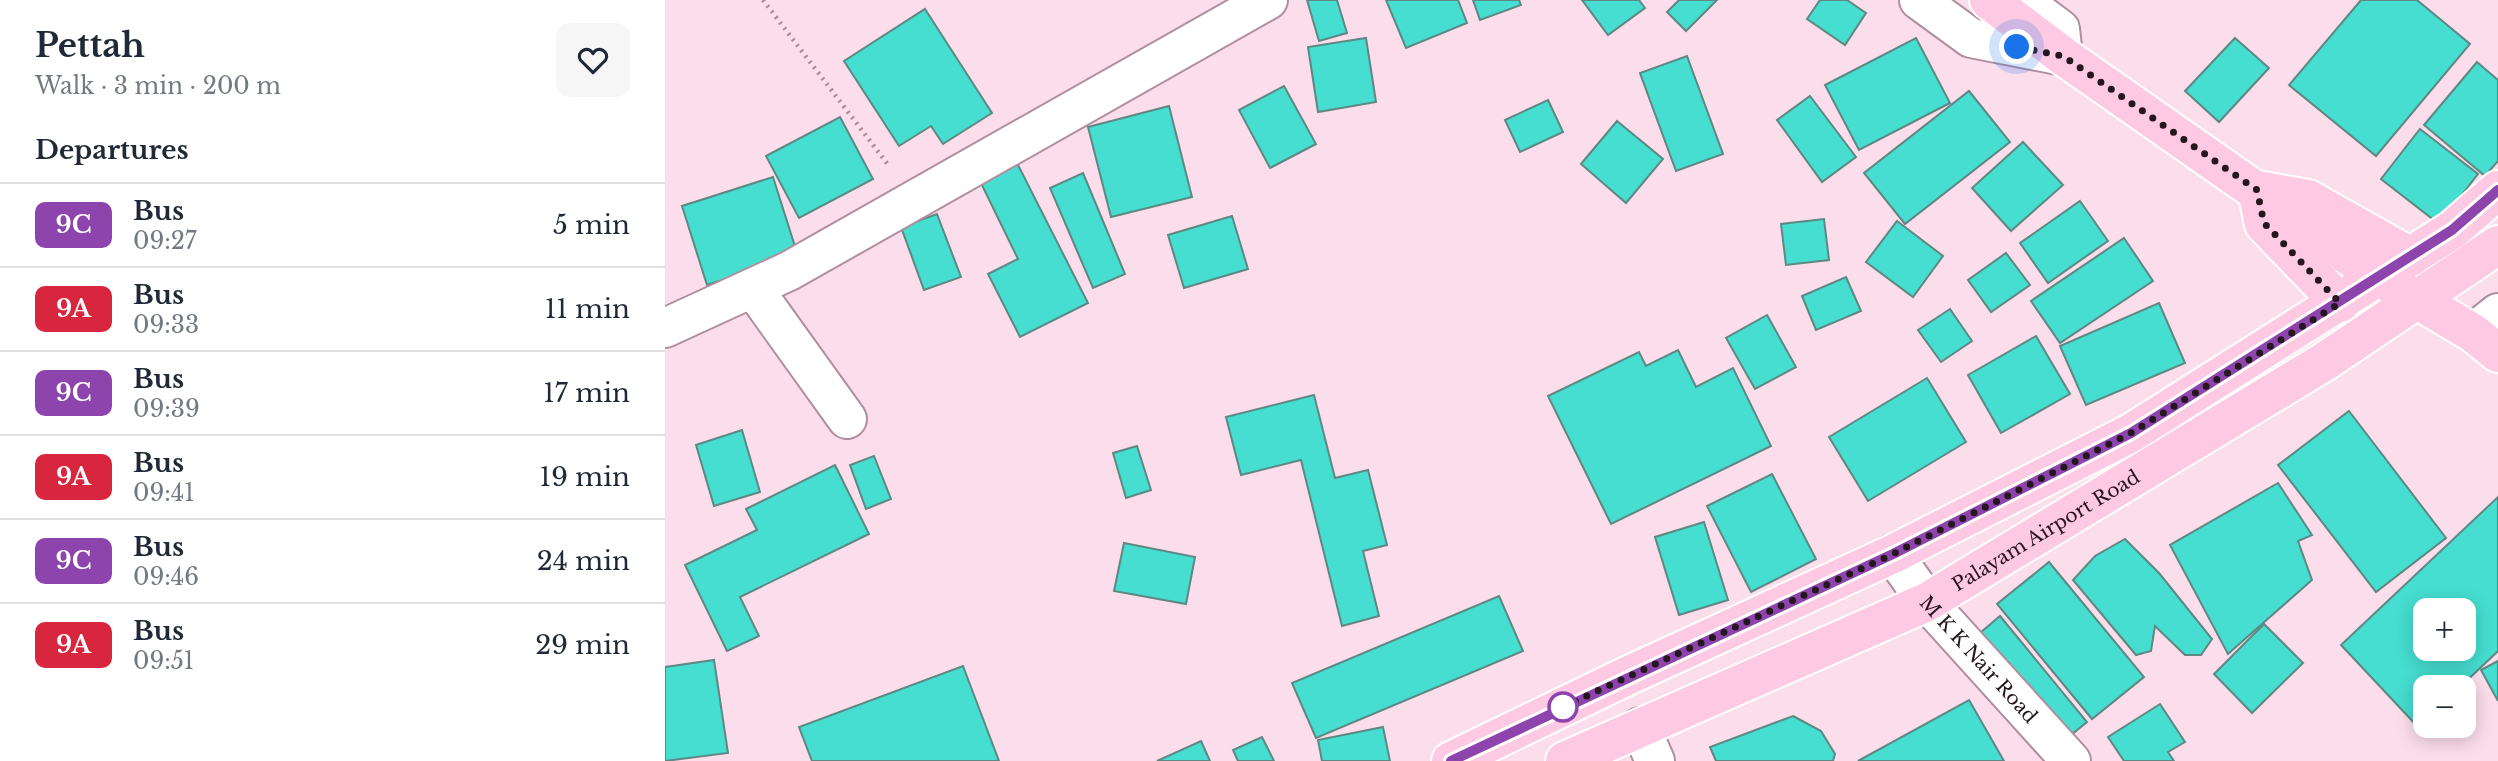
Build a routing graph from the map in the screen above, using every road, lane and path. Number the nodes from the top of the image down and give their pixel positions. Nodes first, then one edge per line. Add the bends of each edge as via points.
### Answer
1 (763, 0) edge
2 (1268, 0) edge
3 (1919, 0) edge
4 (2010, 7) edge
5 (2063, 56) junction
6 (2257, 190) junction
7 (2498, 190) edge
8 (914, 198) junction
9 (2498, 245) edge
10 (2411, 257) junction
11 (2379, 277) junction
12 (753, 288) junction
13 (2418, 299) junction
14 (2340, 303) junction
15 (665, 328) edge
16 (2490, 333) edge
17 (848, 419) dead end
18 (1893, 554) junction
19 (1927, 602) junction
20 (1640, 727) junction
21 (1451, 761) edge
22 (1565, 761) edge
23 (1655, 761) edge
24 (2071, 761) edge

1 - 8 path
2 - 8 street
3 - 5 street via 1971,38
4 - 5 main road
5 - 6 main road
6 - 10 main road via 2308,199
6 - 11 main road
6 - 14 main road via 2264,223
7 - 10 main road, Palayam Airport Road via 2452,230
8 - 12 street
9 - 13 main road, Palayam Airport Road
10 - 11 main road, Palayam Airport Road
11 - 13 main road
11 - 14 main road, Palayam Airport Road
12 - 15 street
12 - 17 street
13 - 16 main road
13 - 19 main road, Palayam Airport Road via 2324,362
14 - 18 main road, Palayam Airport Road via 2131,433
18 - 19 street, M K K Nair Road
18 - 21 main road, Palayam Airport Road
19 - 20 main road, Palayam Airport Road
19 - 24 street, M K K Nair Road
20 - 22 main road, Palayam Airport Road
20 - 23 street

